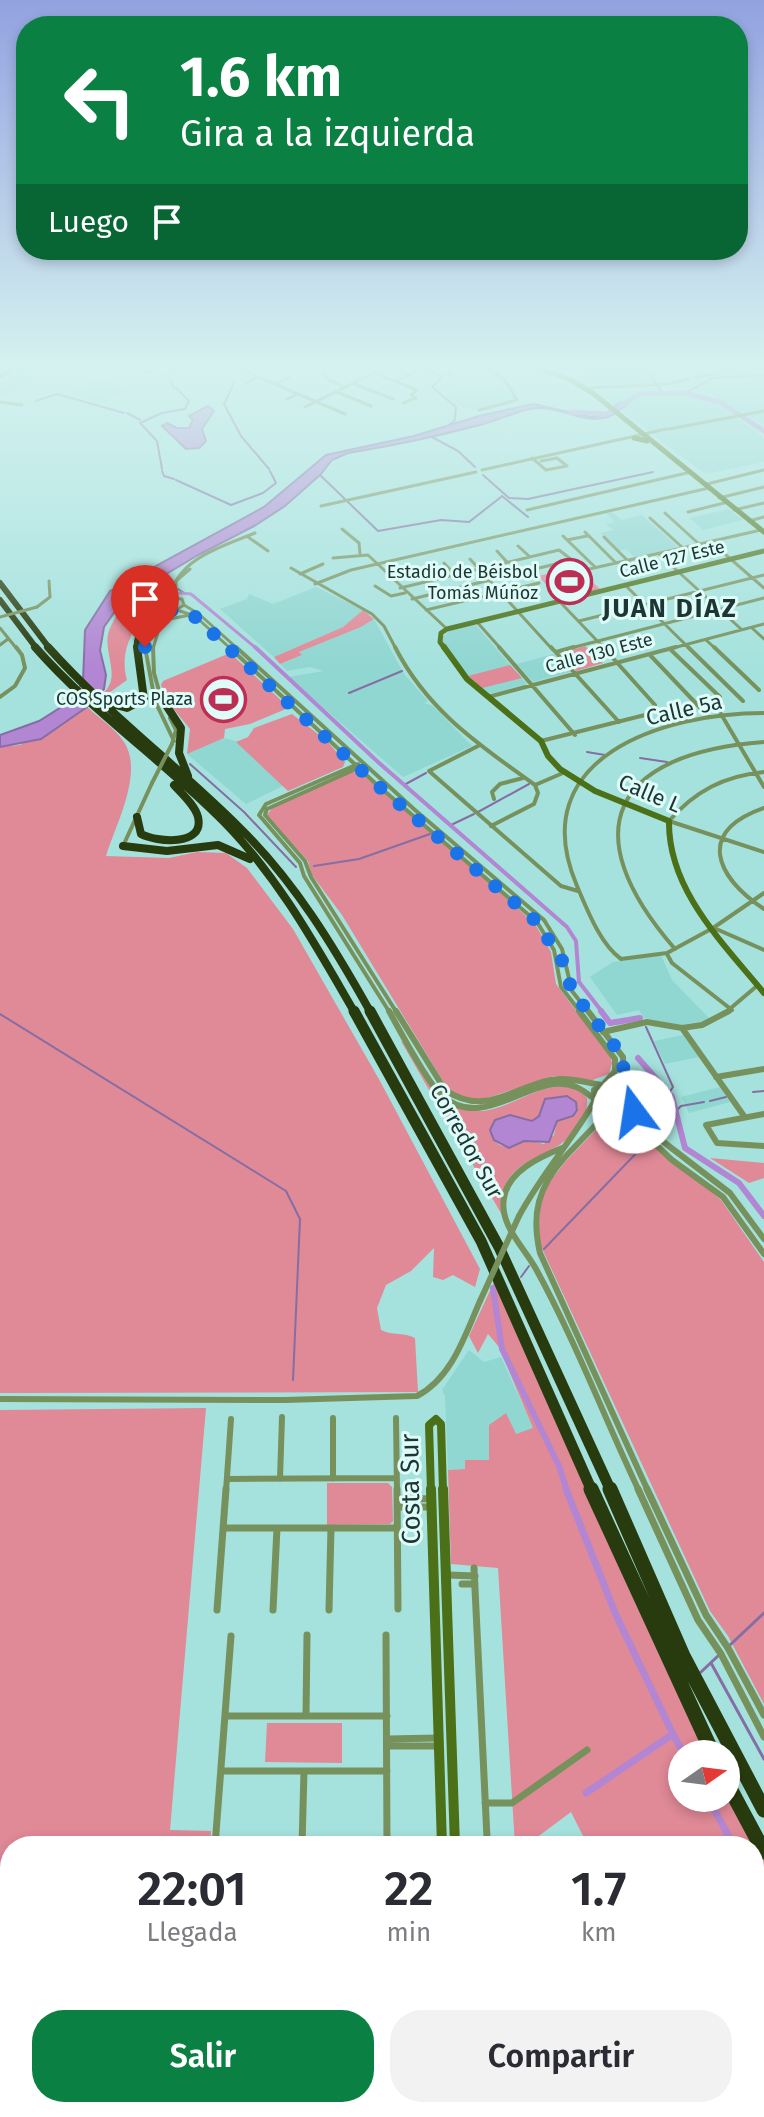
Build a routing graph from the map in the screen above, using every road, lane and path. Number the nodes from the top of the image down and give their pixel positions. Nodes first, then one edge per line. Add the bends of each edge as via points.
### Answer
1 (483, 469) edge
2 (686, 469) edge
3 (764, 470) edge
4 (690, 472) junction
5 (708, 487) junction
6 (764, 487) edge
7 (724, 500) junction
8 (764, 503) edge
9 (320, 505) dead end
10 (527, 510) dead end
11 (735, 510) junction
12 (688, 512) dead end
13 (665, 513) dead end
14 (764, 517) edge
15 (650, 518) dead end
16 (749, 521) junction
17 (342, 529) dead end
18 (762, 532) edge
19 (257, 534) dead end
20 (563, 536) dead end
21 (248, 537) junction
22 (604, 537) dead end
23 (567, 540) junction
24 (710, 542) junction
25 (544, 543) dead end
26 (700, 544) junction
27 (518, 546) dead end
28 (683, 548) junction
29 (268, 551) dead end
30 (497, 551) dead end
31 (764, 551) edge
32 (552, 552) junction
33 (360, 554) junction
34 (659, 554) junction
35 (530, 557) junction
36 (333, 558) dead end
37 (470, 559) dead end
38 (730, 559) junction
39 (572, 560) junction
40 (628, 561) junction
41 (507, 562) junction
42 (444, 563) dead end
43 (323, 564) dead end
44 (616, 564) junction
45 (377, 565) junction
46 (291, 568) dead end
47 (594, 568) junction
48 (635, 568) dead end
49 (420, 569) dead end
50 (479, 569) junction
51 (678, 572) junction
52 (300, 574) junction
53 (454, 574) junction
54 (599, 574) dead end
55 (764, 575) edge
56 (751, 578) junction
57 (430, 580) junction
58 (490, 580) junction
59 (49, 581) dead end
60 (0, 583) edge
61 (539, 583) dead end
62 (315, 584) junction
63 (625, 585) junction
64 (375, 586) dead end
65 (400, 588) junction
66 (764, 588) edge
67 (698, 591) junction
68 (501, 592) junction
69 (406, 593) junction
70 (176, 597) junction
71 (169, 598) junction
72 (764, 598) edge
73 (412, 599) junction
74 (0, 600) edge
75 (560, 602) junction
76 (645, 604) junction
77 (184, 605) junction
78 (164, 609) junction
79 (174, 610) junction
80 (426, 610) junction
81 (720, 610) junction
82 (519, 612) junction
83 (195, 616) junction
84 (0, 617) edge
85 (161, 621) junction
86 (578, 621) junction
87 (477, 622) junction
88 (666, 624) junction
89 (764, 624) edge
90 (0, 628) edge
91 (751, 628) junction
92 (447, 629) junction
93 (741, 630) junction
94 (2, 635) edge
95 (8, 639) junction
96 (764, 639) edge
97 (705, 640) junction
98 (597, 641) junction
99 (0, 644) edge
100 (685, 645) junction
101 (235, 646) junction
102 (670, 649) junction
103 (556, 652) junction
104 (649, 655) junction
105 (238, 656) junction
106 (252, 662) junction
107 (618, 663) junction
108 (576, 674) junction
109 (532, 686) junction
110 (759, 690) dead end
111 (160, 696) junction
112 (0, 697) edge
113 (488, 697) junction
114 (720, 697) dead end
115 (743, 701) dead end
116 (101, 704) junction
117 (764, 713) edge
118 (721, 714) junction
119 (708, 716) junction
120 (619, 722) junction
121 (575, 735) junction
122 (541, 741) junction
123 (173, 742) junction
124 (764, 742) edge
125 (738, 744) junction
126 (478, 746) junction
127 (356, 757) junction
128 (155, 761) junction
129 (358, 766) junction
130 (370, 769) junction
131 (764, 772) edge
132 (563, 773) junction
133 (755, 773) junction
134 (524, 778) junction
135 (191, 782) junction
136 (579, 782) junction
137 (535, 785) junction
138 (764, 787) edge
139 (494, 799) dead end
140 (625, 801) junction
141 (764, 808) edge
142 (137, 817) junction
143 (669, 821) junction
144 (491, 826) junction
145 (720, 840) junction
146 (123, 846) joint
147 (764, 852) edge
148 (486, 869) junction
149 (270, 876) junction
150 (491, 881) junction
151 (508, 888) junction
152 (578, 891) junction
153 (764, 893) edge
154 (752, 901) junction
155 (764, 909) edge
156 (713, 928) junction
157 (555, 934) junction
158 (675, 949) junction
159 (554, 950) junction
160 (764, 950) edge
161 (667, 953) junction
162 (566, 968) junction
163 (758, 985) junction
164 (764, 993) edge
165 (732, 1010) junction
166 (591, 1027) junction
167 (682, 1028) junction
168 (605, 1033) junction
169 (603, 1043) junction
170 (764, 1069) edge
171 (716, 1077) junction
172 (602, 1084) junction
173 (624, 1088) junction
174 (593, 1099) junction
175 (631, 1101) junction
176 (610, 1113) junction
177 (764, 1114) edge
178 (744, 1116) junction
179 (645, 1130) junction
180 (659, 1144) junction
181 (764, 1146) edge
182 (562, 1148) junction
183 (565, 1157) junction
184 (547, 1167) junction
185 (739, 1205) junction
186 (744, 1226) junction
187 (764, 1238) edge
188 (764, 1254) edge
189 (0, 1399) edge
190 (282, 1417) dead end
191 (333, 1418) dead end
192 (396, 1418) dead end
193 (231, 1419) dead end
194 (396, 1478) junction
195 (227, 1479) junction
196 (280, 1479) junction
197 (333, 1479) junction
198 (397, 1498) junction
199 (432, 1503) junction
200 (444, 1506) junction
201 (397, 1507) junction
202 (223, 1528) junction
203 (277, 1528) junction
204 (331, 1528) junction
205 (397, 1528) junction
206 (475, 1576) junction
207 (452, 1582) junction
208 (398, 1609) dead end
209 (217, 1610) dead end
210 (273, 1610) dead end
211 (329, 1610) dead end
212 (307, 1635) dead end
213 (386, 1635) dead end
214 (231, 1636) dead end
215 (764, 1715) edge
216 (225, 1716) junction
217 (306, 1716) junction
218 (387, 1716) junction
219 (764, 1737) edge
220 (706, 1740) edge
221 (387, 1742) junction
222 (438, 1742) junction
223 (452, 1742) junction
224 (587, 1750) dead end
225 (221, 1771) junction
226 (304, 1771) junction
227 (387, 1771) junction
228 (485, 1803) junction
229 (740, 1807) edge
230 (764, 1810) edge
231 (216, 1836) edge
232 (302, 1836) edge
233 (387, 1836) edge
234 (442, 1836) edge
235 (455, 1836) edge
236 (487, 1836) edge
237 (755, 1836) edge

1 - 9 street
2 - 4 street
3 - 5 street
4 - 5 street
4 - 10 street
5 - 7 street
5 - 45 street
6 - 7 street
7 - 11 street
7 - 12 street
8 - 11 street
11 - 16 street
13 - 26 street
14 - 16 street
15 - 28 street
16 - 18 street
17 - 33 street via 359,543
18 - 24 street
19 - 21 street
20 - 23 street
21 - 29 street
21 - 70 street via 179,577
21 - 71 street via 182,570 171,581
22 - 40 street
23 - 44 street via 586,534
23 - 47 street
24 - 26 street
24 - 38 street
25 - 32 street
26 - 28 street
27 - 35 street
28 - 34 street
30 - 41 street
31 - 38 street, Calle 127 Este
32 - 35 street
32 - 39 street via 561,550
33 - 36 street
33 - 45 street
34 - 40 street
34 - 51 street
35 - 41 street
37 - 50 street
38 - 51 street, Calle 127 Este
38 - 56 street
39 - 47 street via 583,570
39 - 58 street
40 - 44 street
40 - 48 street
41 - 50 street
42 - 53 street
43 - 52 street
44 - 47 street
45 - 62 street
45 - 65 street
46 - 52 street
47 - 54 street
49 - 57 street
50 - 53 street
50 - 58 street
51 - 63 street, Calle 127 Este
51 - 67 street
52 - 62 street
53 - 57 street
55 - 56 street
56 - 66 street
56 - 67 street
57 - 65 street
58 - 68 street
58 - 73 street
59 - 84 street, bridge via 50,597 37,607
60 - 116 highway, Corredor Sur via 45,646
61 - 68 street
62 - 126 street via 377,618 409,675
63 - 75 street, Calle 127 Este
63 - 76 street
64 - 69 street via 391,596
65 - 69 street
67 - 76 street
67 - 81 street
68 - 80 street
68 - 82 street
69 - 73 street
70 - 71 street
70 - 77 street
71 - 78 street via 160,604
72 - 81 street
73 - 80 street
74 - 116 highway, Corredor Sur via 64,680
75 - 82 street, Calle 127 Este
75 - 86 street
76 - 86 street
76 - 88 street
77 - 79 street
77 - 101 street
78 - 79 street
78 - 85 street
79 - 83 street
79 - 85 street
80 - 92 street
81 - 88 street
81 - 93 street
82 - 87 street, Calle 127 Este
82 - 103 street
83 - 85 street
83 - 105 street
85 - 111 street via 151,648
85 - 116 highway via 136,639 143,700 125,709
85 - 123 street via 145,647 155,701
86 - 98 street
87 - 92 street, Calle 127 Este
87 - 109 street
88 - 98 street
88 - 100 street
89 - 91 street, Calle 130 Este
90 - 94 street
91 - 93 street, Calle 130 Este
91 - 96 street
92 - 113 street, Calle L via 441,646
93 - 97 street, Calle 130 Este
94 - 95 street
95 - 99 street
95 - 112 street via 25,668 15,686
97 - 100 street, Calle 130 Este
97 - 110 street
98 - 103 street
98 - 107 street
100 - 102 street, Calle 130 Este
100 - 115 street
101 - 105 street
101 - 106 street
102 - 104 street, Calle 130 Este
102 - 114 street
103 - 108 street
104 - 107 street, Calle 130 Este
104 - 119 street
105 - 106 street
105 - 129 street
106 - 127 street
107 - 108 street, Calle 130 Este
107 - 120 street via 655,702 648,713
108 - 109 street, Calle 130 Este
108 - 120 street
109 - 113 street, Calle 130 Este
109 - 121 street
111 - 123 street via 176,730
111 - 135 highway via 181,728 180,759
113 - 122 street, Calle L
116 - 128 highway, Corredor Sur
116 - 135 highway, Corredor Sur
117 - 118 street, Calle 5a
118 - 119 street, Calle 5a
118 - 125 street
119 - 136 street, Calle 5a via 635,738
120 - 121 street
121 - 122 street
122 - 132 street, Calle L via 544,755
123 - 142 street, bridge
124 - 125 street
125 - 133 street
125 - 140 street via 671,762
126 - 134 street
126 - 144 street via 429,771
127 - 129 street
127 - 130 street
128 - 142 highway via 197,813 198,826 184,838 159,842 141,834
128 - 149 highway, Corredor Sur via 224,822
129 - 130 street
129 - 150 street
129 - 172 street via 267,809 265,815 306,864 445,1090 473,1103 550,1080
129 - 174 street via 266,804 259,815 300,863 440,1094 456,1105 479,1109 554,1085 577,1086
130 - 148 street
131 - 133 street
132 - 136 street, Calle L
132 - 137 street
133 - 138 street
133 - 143 street via 710,785 686,800
134 - 137 street
134 - 139 street via 497,786
135 - 230 highway, Corredor Sur via 251,837 314,917 441,1136 531,1311 675,1638
136 - 140 street, Calle L
136 - 152 street via 567,810 568,860
137 - 144 street via 534,804
140 - 143 street, Calle L
140 - 158 street via 618,825 622,863 641,905
141 - 145 street via 735,821
142 - 146 street
143 - 145 street, Calle L
143 - 156 street via 675,866
144 - 152 street via 565,888
145 - 147 street, Calle L
145 - 154 street via 722,869 734,888
146 - 149 highway via 161,851 217,843 237,850
148 - 150 street
148 - 151 street
149 - 220 highway, Corredor Sur via 361,1023 481,1241
150 - 151 street
150 - 159 street via 537,922
151 - 157 street
152 - 161 street via 617,957
153 - 154 street
154 - 155 street
154 - 156 street
156 - 158 street
156 - 160 street
156 - 163 street
157 - 159 street
157 - 162 street
158 - 161 street
159 - 162 street
159 - 166 street via 561,987
161 - 165 street via 672,963
162 - 168 street via 572,991
163 - 164 street
163 - 165 street
165 - 167 street via 709,1023
166 - 168 street
166 - 169 street
167 - 168 street via 647,1022
167 - 171 street
168 - 169 street
168 - 173 street via 623,1057
169 - 172 street via 617,1064
170 - 171 street
171 - 178 street
172 - 173 street
172 - 174 street
173 - 175 street
174 - 176 street
174 - 182 street via 582,1125
175 - 176 street via 625,1110
175 - 179 street
176 - 179 street
176 - 183 street
177 - 178 street
178 - 181 street via 706,1125 717,1143
179 - 180 street
180 - 185 street via 729,1192
180 - 186 street via 723,1197
182 - 184 street
182 - 219 street via 510,1179 505,1193 507,1223 538,1273 698,1620
183 - 184 street
183 - 215 street via 535,1202 538,1249 699,1601
184 - 189 street, bridge via 439,1381 426,1394 285,1400
185 - 186 street
185 - 187 street
186 - 187 street
186 - 188 street
190 - 196 street
191 - 197 street
192 - 194 street
193 - 195 street
194 - 197 street
194 - 198 street
195 - 196 street
195 - 202 street
196 - 197 street
198 - 199 street
198 - 201 street
199 - 200 street
199 - 200 street, Costa Sur via 429,1425 436,1419 441,1424
199 - 201 street
199 - 222 street, Costa Sur
200 - 207 street, Costa Sur
201 - 205 street
202 - 203 street
202 - 209 street
203 - 204 street
203 - 210 street
204 - 205 street
204 - 211 street
205 - 208 street
206 - 207 street
206 - 207 street
206 - 228 street
207 - 223 street, Costa Sur
212 - 217 street
213 - 218 street
214 - 216 street
216 - 217 street
216 - 225 street
217 - 218 street
218 - 221 street
221 - 222 street
221 - 227 street
222 - 223 street
222 - 234 street, Costa Sur
223 - 235 street, Costa Sur
224 - 228 street via 512,1803
225 - 226 street
225 - 231 street
226 - 227 street
226 - 232 street
227 - 233 street
228 - 236 street
229 - 237 highway

